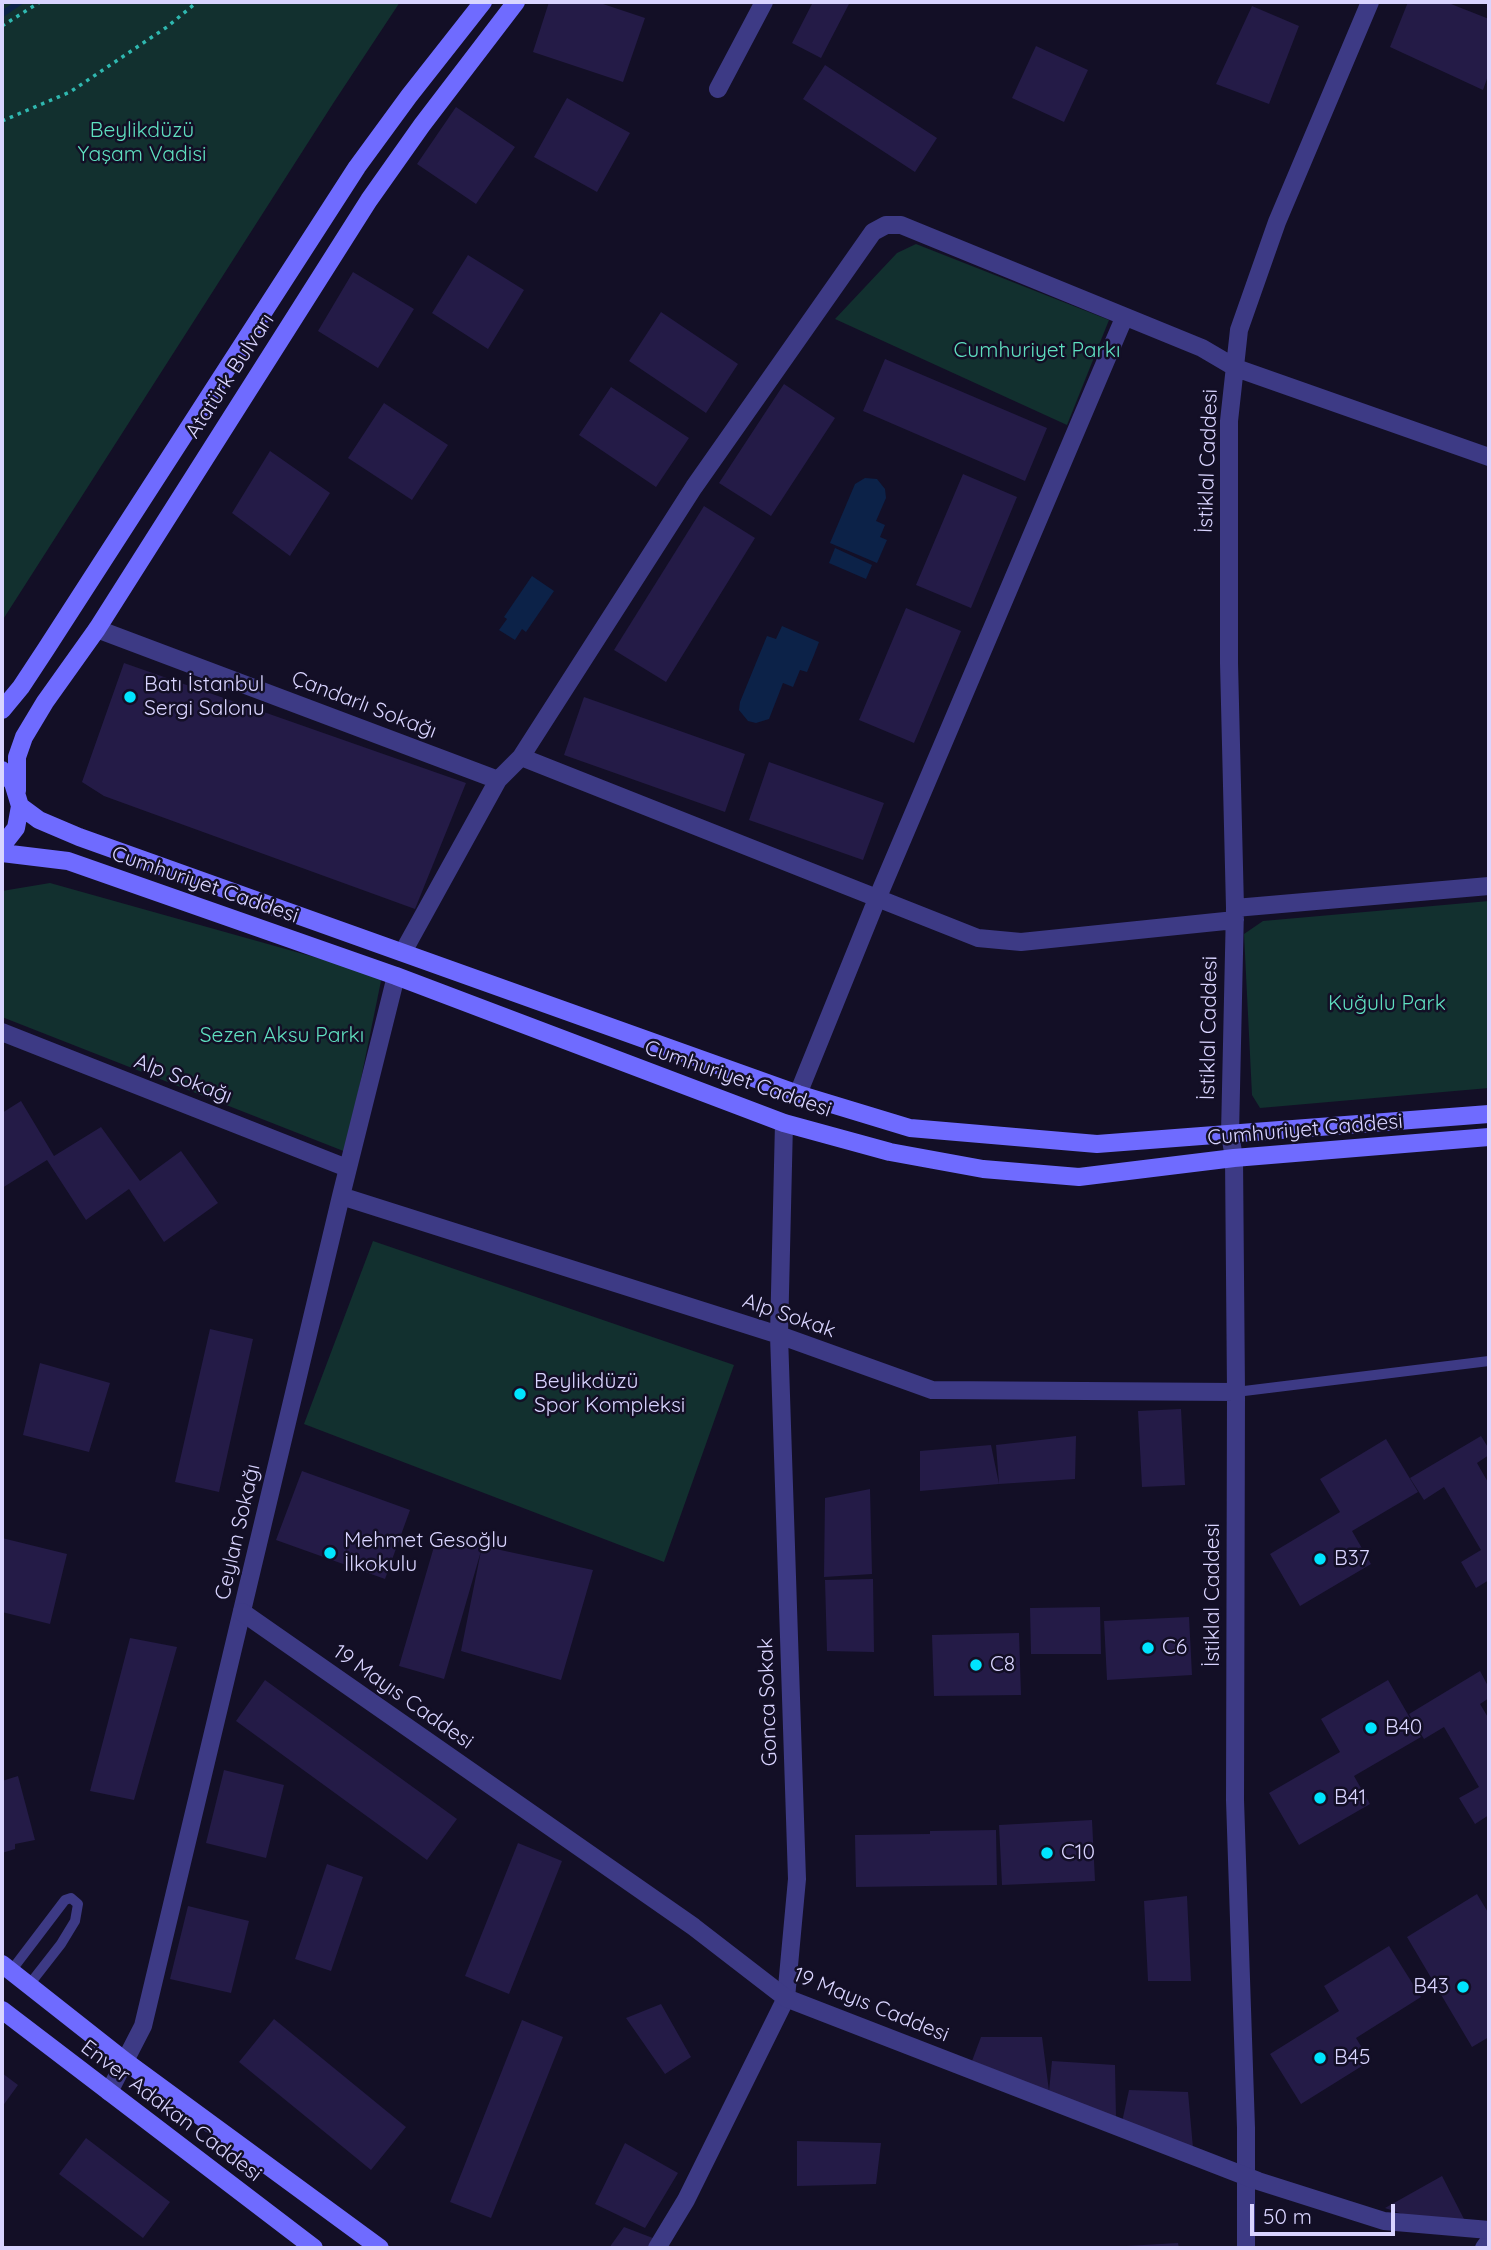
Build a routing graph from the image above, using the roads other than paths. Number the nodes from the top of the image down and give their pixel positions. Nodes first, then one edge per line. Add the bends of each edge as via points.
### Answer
1 (482, 2) edge
2 (516, 2) edge
3 (764, 2) edge
4 (1370, 2) edge
5 (718, 89) dead end
6 (1124, 318) junction
7 (1236, 368) junction
8 (1489, 457) edge
9 (97, 629) junction
10 (2, 710) edge
11 (521, 757) junction
12 (2, 770) edge
13 (498, 780) junction
14 (19, 798) junction
15 (2, 846) edge
16 (2, 853) edge
17 (1489, 886) edge
18 (877, 899) junction
19 (1235, 914) junction
20 (403, 952) junction
21 (396, 976) junction
22 (2, 1032) edge
23 (797, 1094) junction
24 (1489, 1114) edge
25 (784, 1123) junction
26 (1230, 1134) junction
27 (1489, 1137) edge
28 (1234, 1158) junction
29 (347, 1168) junction
30 (341, 1195) junction
31 (779, 1335) junction
32 (1489, 1361) edge
33 (1236, 1392) junction
34 (242, 1612) junction
35 (6, 1968) edge
36 (29, 1985) junction
37 (786, 1998) junction
38 (2, 2010) edge
39 (125, 2061) junction
40 (109, 2092) junction
41 (1245, 2177) junction
42 (1489, 2230) edge
43 (1489, 2241) edge
44 (314, 2248) edge
45 (380, 2248) edge
46 (657, 2248) edge
47 (1246, 2248) edge
48 (1485, 2248) edge

1 - 10 main road via 357,167
2 - 9 main road, Atatürk Bulvarı via 369,200
3 - 5 street
4 - 7 street, İstiklal Caddesi via 1278,222 1239,330
6 - 7 street via 1202,348
6 - 11 street via 901,225 886,225 873,232 694,487
6 - 18 street
7 - 8 street
7 - 19 street, İstiklal Caddesi via 1229,421
9 - 13 street, Çandarlı Sokağı
9 - 14 main road, Atatürk Bulvarı via 24,737 17,757
11 - 13 street
11 - 18 street
12 - 14 main road
13 - 20 street
14 - 15 main road, Atatürk Bulvarı via 16,828
14 - 20 main road, Cumhuriyet Caddesi via 39,820 79,837
16 - 21 main road, Cumhuriyet Caddesi via 68,861
17 - 19 street
18 - 19 street via 978,938 1021,942
18 - 23 street
19 - 26 street, İstiklal Caddesi
20 - 21 main road
20 - 23 main road, Cumhuriyet Caddesi
21 - 25 main road, Cumhuriyet Caddesi
21 - 29 street, Ceylan Sokağı
22 - 29 street, Alp Sokağı
23 - 25 main road
23 - 26 main road, Cumhuriyet Caddesi via 909,1128 1038,1140 1097,1144
24 - 26 main road, Cumhuriyet Caddesi
25 - 28 main road, Cumhuriyet Caddesi via 890,1152 984,1169 1066,1176
25 - 31 street, Gonca Sokak
26 - 28 street, İstiklal Caddesi
27 - 28 main road, Cumhuriyet Caddesi
28 - 33 street, İstiklal Caddesi
29 - 30 street, Ceylan Sokağı
30 - 31 street, Alp Sokak
30 - 34 street, Ceylan Sokağı
31 - 33 street, Alp Sokak via 932,1390
31 - 37 street, Gonca Sokak via 797,1880
32 - 33 lane
33 - 41 street, İstiklal Caddesi via 1235,1800
34 - 37 street, 19 Mayıs Caddesi via 694,1927
34 - 39 street, Ceylan Sokağı via 143,2026
35 - 36 main road, Enver Adakan Caddesi
35 - 36 lane via 71,1898 78,1904 75,1921
36 - 39 main road, Enver Adakan Caddesi
37 - 41 street, 19 Mayıs Caddesi
37 - 46 street, Gonca Sokak via 686,2200
38 - 40 main road, Enver Adakan Caddesi
39 - 40 street, Ceylan Sokağı
39 - 45 main road, Enver Adakan Caddesi
40 - 44 main road, Enver Adakan Caddesi
41 - 42 street, 19 Mayıs Caddesi via 1384,2221
41 - 47 street, İstiklal Caddesi
43 - 48 street

